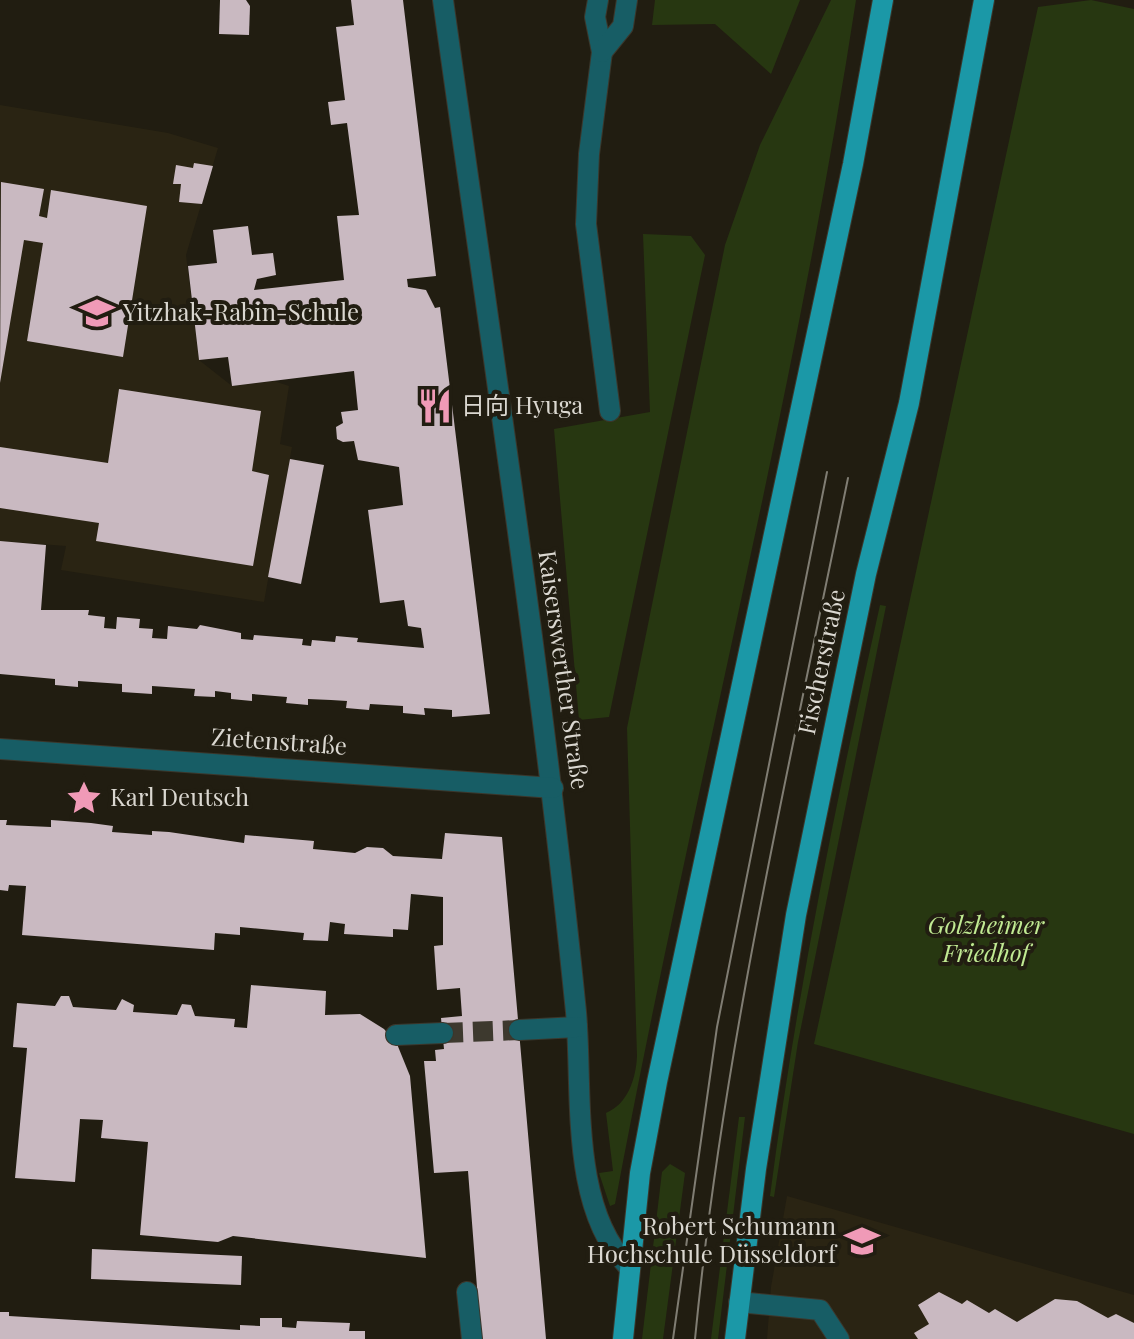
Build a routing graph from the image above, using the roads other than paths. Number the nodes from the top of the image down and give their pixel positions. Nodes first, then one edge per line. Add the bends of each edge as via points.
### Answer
1 (443, 0) edge
2 (598, 0) edge
3 (627, 0) edge
4 (883, 0) edge
5 (984, 0) edge
6 (602, 52) junction
7 (610, 411) dead end
8 (0, 749) edge
9 (553, 788) junction
10 (577, 1027) junction
11 (519, 1030) tunnel mouth
12 (443, 1033) tunnel mouth
13 (396, 1035) dead end
14 (628, 1266) junction
15 (467, 1292) dead end
16 (739, 1302) junction
17 (472, 1339) edge
18 (623, 1339) edge
19 (735, 1339) edge
20 (839, 1339) edge

1 - 9 street, Kaiserswerther Straße
2 - 6 street via 595,17
3 - 6 street via 623,26
4 - 14 main road via 850,179 657,1082
5 - 16 main road, Fischerstraße via 909,403 866,574 796,915
6 - 7 street via 586,224
8 - 9 street, Zietenstraße
9 - 10 street, Kaiserswerther Straße
10 - 11 street
10 - 14 street, Kaiserswerther Straße via 590,1186 613,1250
12 - 13 street
14 - 18 main road
15 - 17 street
16 - 19 main road, Fischerstraße
16 - 20 street via 820,1310

